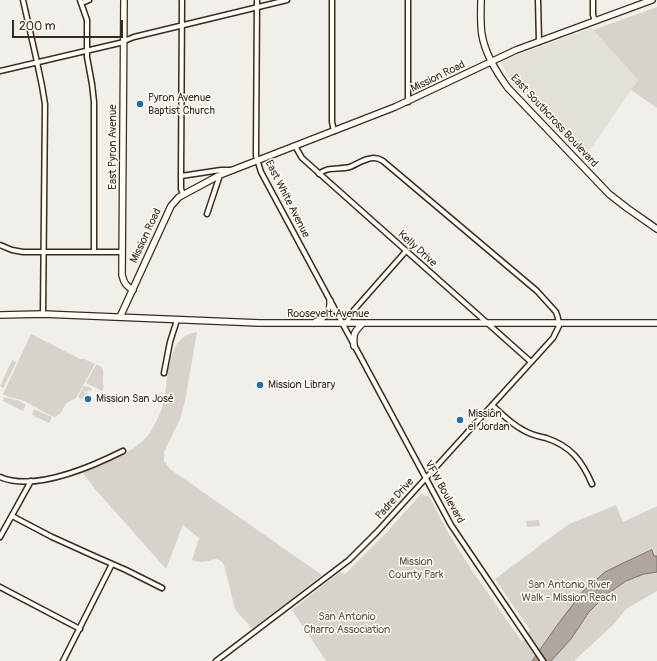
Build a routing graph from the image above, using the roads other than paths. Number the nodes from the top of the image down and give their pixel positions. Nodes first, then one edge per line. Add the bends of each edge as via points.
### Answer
1 (22, 0) edge
2 (89, 0) edge
3 (124, 0) edge
4 (182, 0) edge
5 (257, 0) edge
6 (286, 0) edge
7 (332, 0) edge
8 (408, 0) edge
9 (481, 0) edge
10 (538, 0) edge
11 (593, 0) edge
12 (649, 0) edge
13 (81, 2) edge
14 (257, 7) junction
15 (595, 21) junction
16 (182, 25) junction
17 (124, 41) junction
18 (539, 42) junction
19 (87, 51) junction
20 (492, 61) junction
21 (37, 62) junction
22 (0, 71) edge
23 (408, 102) junction
24 (334, 131) junction
25 (295, 146) junction
26 (257, 161) junction
27 (232, 170) junction
28 (319, 174) junction
29 (220, 175) junction
30 (180, 176) junction
31 (183, 194) junction
32 (207, 214) dead end
33 (657, 229) edge
34 (0, 245) edge
35 (406, 251) junction
36 (94, 252) junction
37 (122, 252) junction
38 (44, 253) junction
39 (133, 290) junction
40 (330, 301) junction
41 (44, 314) junction
42 (0, 315) edge
43 (120, 317) junction
44 (177, 320) junction
45 (486, 323) junction
46 (559, 323) junction
47 (657, 323) edge
48 (314, 324) junction
49 (344, 324) junction
50 (362, 324) junction
51 (354, 346) junction
52 (531, 362) junction
53 (164, 373) dead end
54 (492, 405) junction
55 (123, 451) dead end
56 (0, 477) edge
57 (426, 479) junction
58 (31, 481) junction
59 (592, 484) dead end
60 (12, 516) junction
61 (0, 537) edge
62 (112, 564) junction
63 (0, 587) edge
64 (162, 588) dead end
65 (80, 629) junction
66 (63, 661) edge
67 (216, 661) edge
68 (543, 661) edge

1 - 21 street
2 - 13 street
3 - 17 main road, East Pyron Avenue
4 - 16 street
5 - 14 street, East White Avenue
6 - 14 street
7 - 24 street
8 - 23 street
9 - 20 main road, East Southcross Boulevard via 482,36
10 - 18 street
11 - 15 street
12 - 15 main road, Mission Road
13 - 19 street via 87,20
14 - 16 street
14 - 26 street, East White Avenue
15 - 18 main road, Mission Road
16 - 17 street
16 - 30 street
17 - 19 street
17 - 37 main road, East Pyron Avenue
18 - 20 main road, Mission Road
19 - 21 street
19 - 36 street via 94,102
20 - 23 main road, Mission Road
20 - 33 main road, East Southcross Boulevard via 508,88 609,194
21 - 22 street
21 - 38 street via 45,104
23 - 24 main road, Mission Road
24 - 25 main road, Mission Road
25 - 26 main road, Mission Road
25 - 28 street, Kelly Drive via 302,158
26 - 27 main road, Mission Road
26 - 40 street, East White Avenue
27 - 29 main road, Mission Road
27 - 30 street, Mission Road
28 - 35 street, Kelly Drive
28 - 46 street via 323,170 351,166 372,158 383,161 537,291 556,312
29 - 31 main road, Mission Road
29 - 32 street
30 - 31 street
31 - 39 main road, Mission Road via 171,206
34 - 38 street via 20,252
35 - 45 street, Kelly Drive
35 - 49 street
36 - 37 street
36 - 38 street
37 - 39 main road, East Pyron Avenue via 123,281
38 - 41 street
39 - 43 main road, Mission Road
40 - 48 main road via 328,314
40 - 49 street, East White Avenue
41 - 42 main road, Roosevelt Avenue
41 - 43 main road, Roosevelt Avenue
43 - 44 main road, Roosevelt Avenue
44 - 48 main road, Roosevelt Avenue
44 - 53 street
45 - 46 main road, Roosevelt Avenue
45 - 50 main road, Roosevelt Avenue
45 - 52 street, Kelly Drive
46 - 47 main road, Roosevelt Avenue
46 - 52 street, Padre Drive via 553,338
48 - 49 main road, Roosevelt Avenue
49 - 50 main road, Roosevelt Avenue
49 - 51 street, VFW Boulevard
50 - 51 main road via 353,335
51 - 57 street, VFW Boulevard
52 - 54 street, Padre Drive
54 - 57 street, Padre Drive
54 - 59 street via 518,428 567,448 583,466
55 - 58 street via 68,475
56 - 58 street
57 - 67 street, Padre Drive via 350,560
57 - 68 street, VFW Boulevard via 458,536
58 - 60 street
60 - 61 street
60 - 62 street
62 - 64 street
62 - 65 street
63 - 65 street
65 - 66 street

